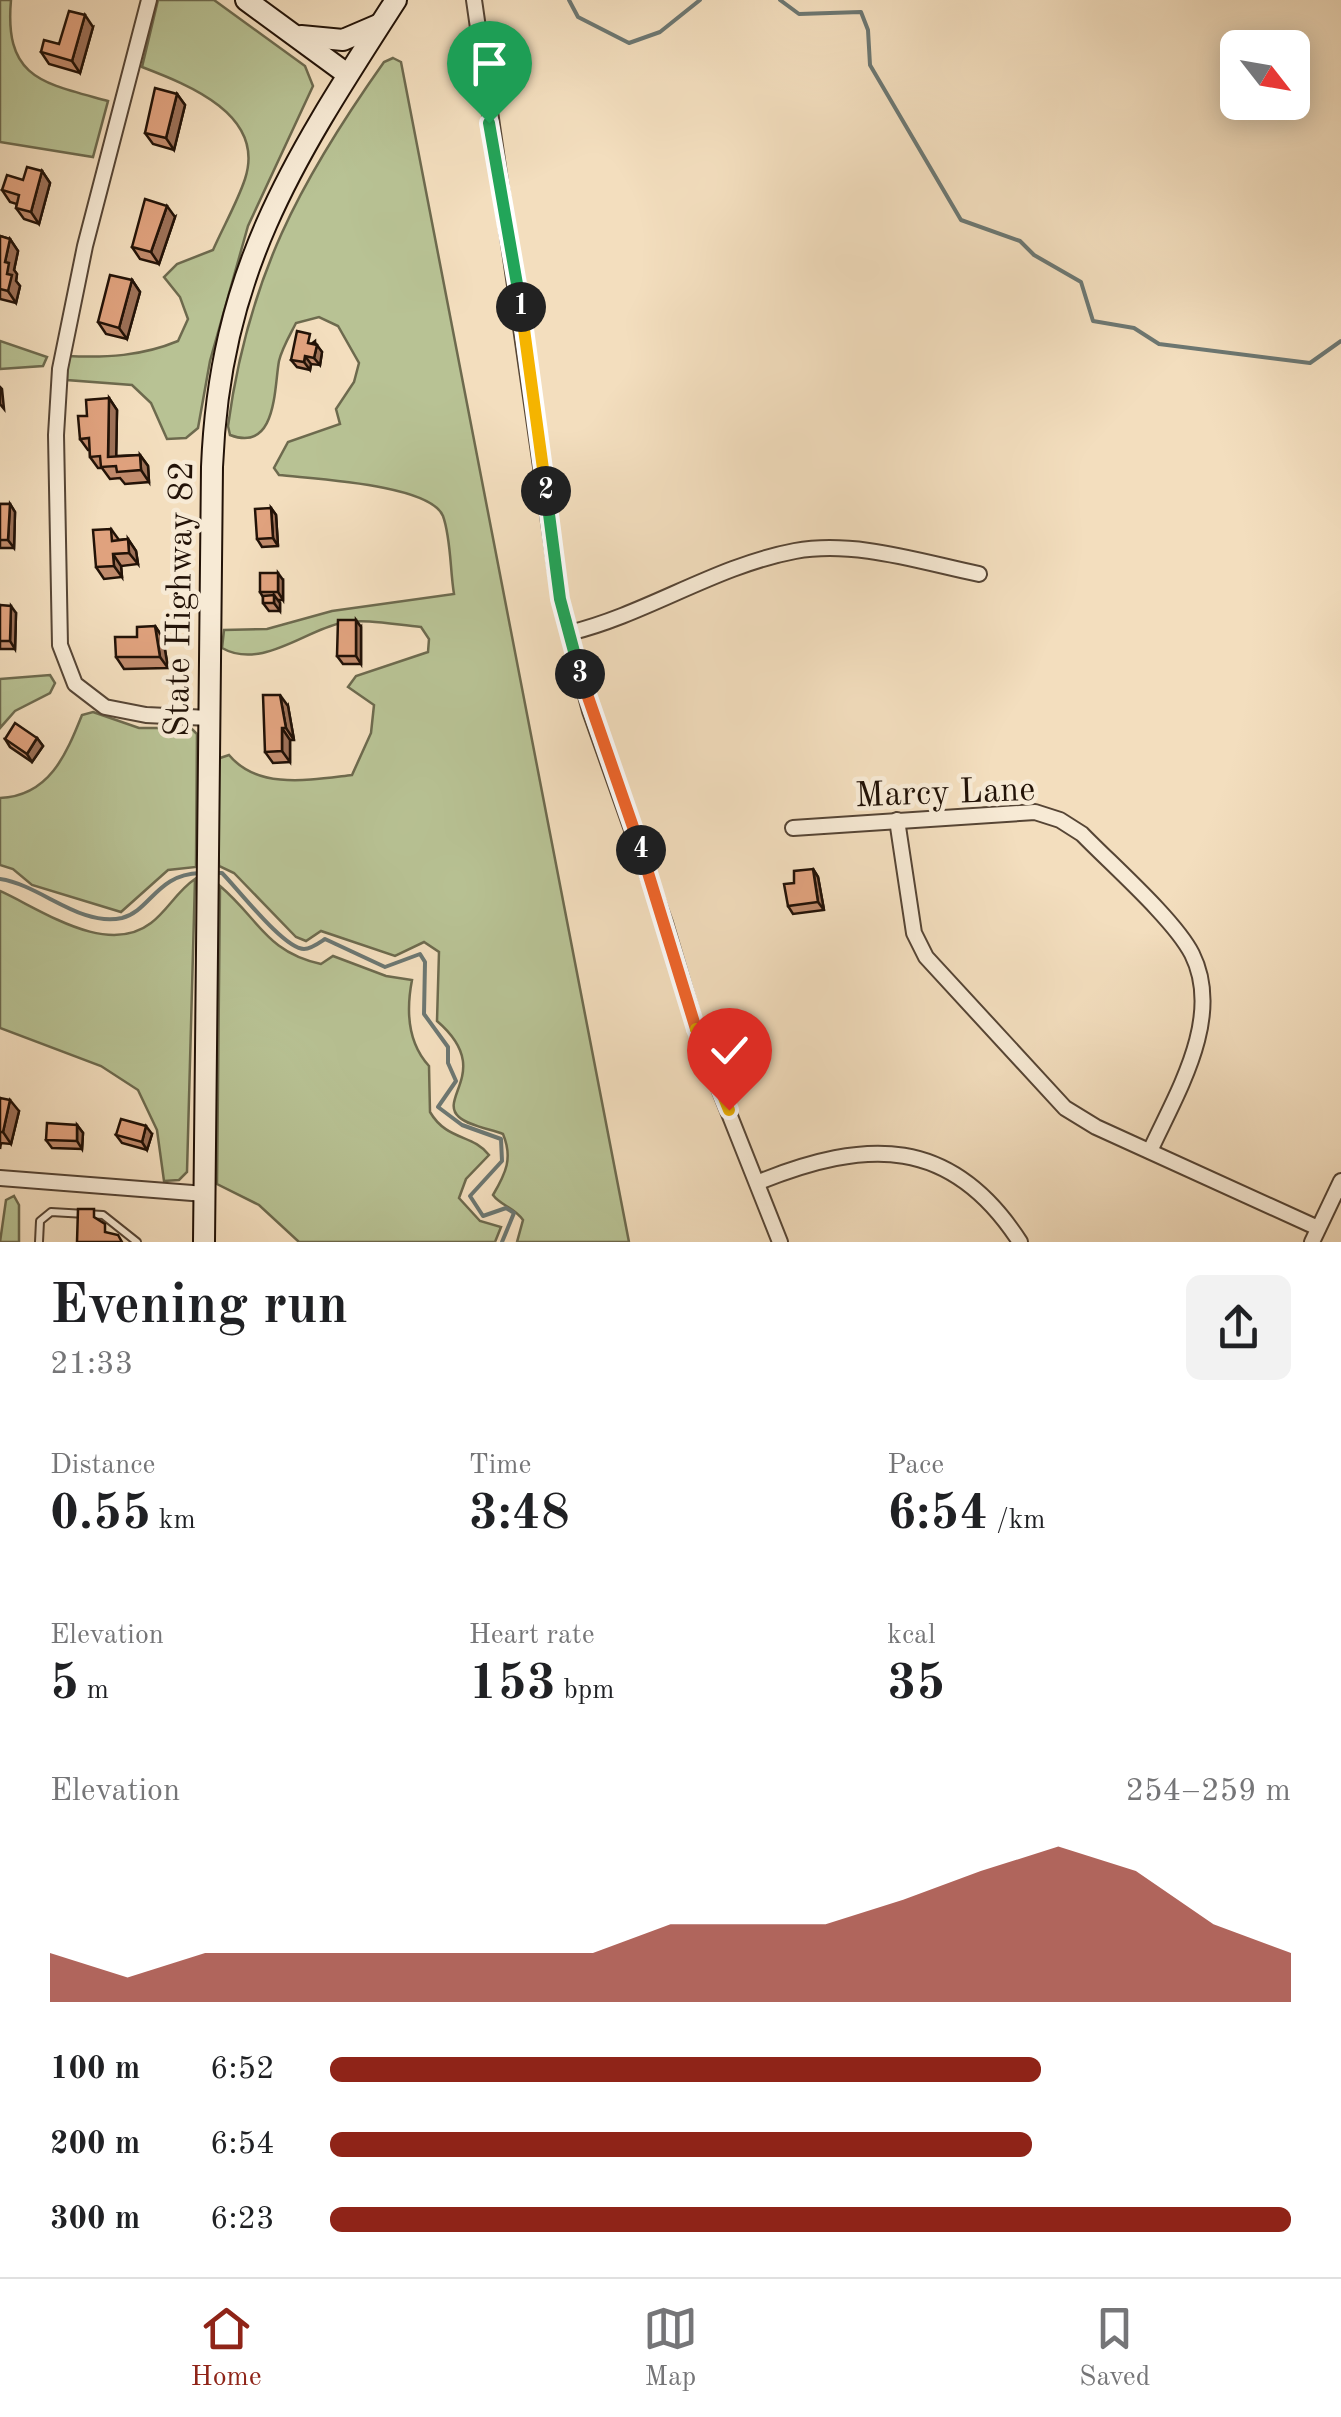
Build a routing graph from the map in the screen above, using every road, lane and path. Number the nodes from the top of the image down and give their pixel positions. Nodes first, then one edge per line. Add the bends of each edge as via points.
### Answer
1 (149, 0) edge
2 (246, 0) edge
3 (396, 0) edge
4 (474, 0) edge
5 (380, 25) junction
6 (293, 34) junction
7 (347, 74) junction
8 (979, 574) dead end
9 (569, 633) junction
10 (209, 718) junction
11 (896, 820) junction
12 (793, 828) dead end
13 (1150, 1152) junction
14 (0, 1178) edge
15 (1341, 1181) edge
16 (759, 1182) junction
17 (204, 1194) junction
18 (1315, 1235) edge
19 (40, 1242) edge
20 (137, 1242) edge
21 (204, 1242) edge
22 (780, 1242) edge
23 (1020, 1242) edge

1 - 10 street via 60,369 60,645 74,684 105,707
2 - 6 main road
3 - 5 main road, State Highway 82
4 - 9 street
5 - 6 main road via 324,42
5 - 7 main road, State Highway 82
6 - 7 main road
7 - 10 main road, State Highway 82 via 269,211 230,324 212,446
8 - 9 street via 878,553 797,550 706,578 615,622
9 - 16 street via 699,1038
10 - 17 main road, State Highway 82
11 - 12 street, Marcy Lane
11 - 13 street via 914,933 926,957 1065,1108
11 - 13 street, Marcy Lane via 1035,812 1060,820 1082,834 1192,953 1202,1026
13 - 18 street
14 - 17 street
15 - 18 street
16 - 22 street
16 - 23 street via 857,1152 925,1161 987,1198
17 - 21 main road, State Highway 82
19 - 20 lane via 40,1221 51,1212 103,1214

